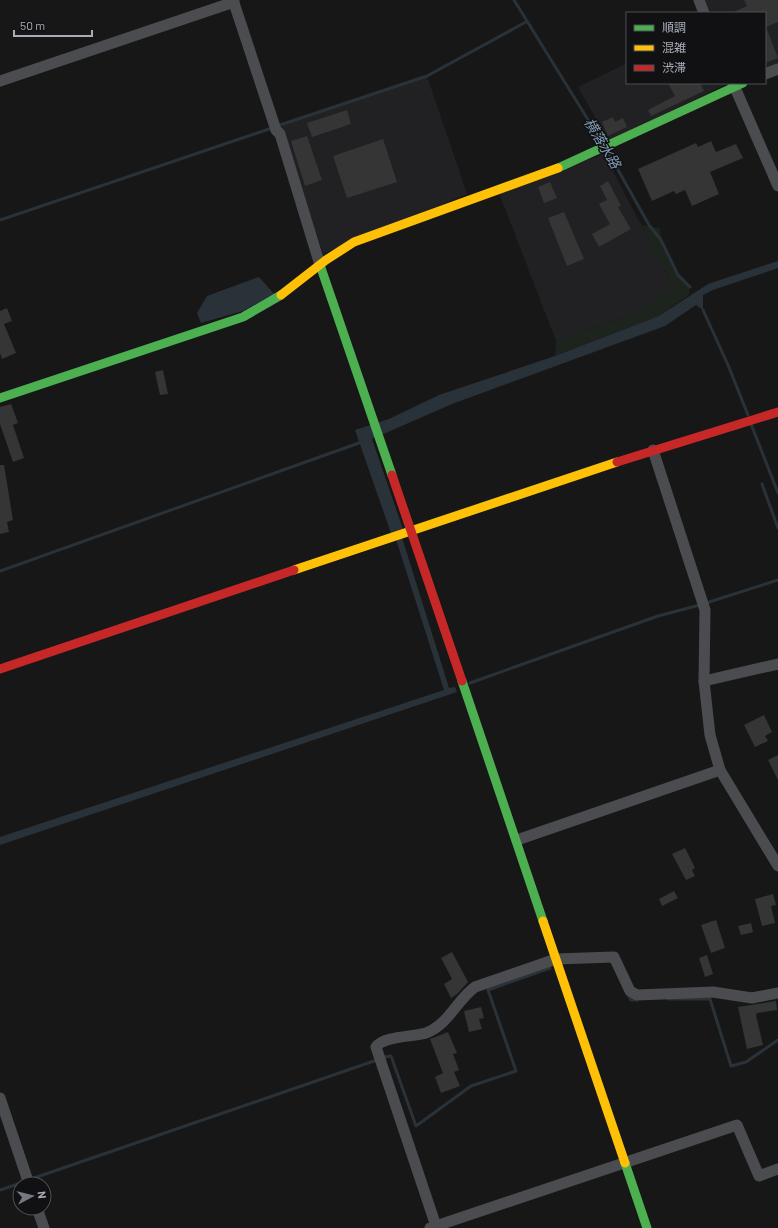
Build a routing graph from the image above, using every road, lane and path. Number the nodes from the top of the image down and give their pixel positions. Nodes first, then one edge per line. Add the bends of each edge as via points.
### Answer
1 (699, 0) edge
2 (234, 1) edge
3 (704, 12) edge
4 (778, 69) edge
5 (766, 74) edge
6 (0, 81) edge
7 (737, 84) edge
8 (778, 186) edge
9 (320, 265) junction
10 (0, 398) edge
11 (778, 412) edge
12 (653, 450) junction
13 (412, 532) junction
14 (778, 664) edge
15 (0, 669) edge
16 (704, 681) junction
17 (720, 770) junction
18 (517, 840) junction
19 (778, 866) edge
20 (556, 959) junction
21 (778, 993) edge
22 (0, 1098) edge
23 (625, 1162) junction
24 (778, 1169) edge
25 (26, 1176) edge
26 (40, 1216) edge
27 (433, 1227) edge
28 (44, 1228) edge
29 (647, 1228) edge

1 - 3 street
2 - 6 street
2 - 9 street via 276,130 280,134
4 - 5 street
7 - 8 street
7 - 9 street via 596,152 354,242
9 - 10 street via 260,310
9 - 13 street
11 - 12 street
12 - 13 street
12 - 16 street via 704,604
13 - 15 street
13 - 18 street
14 - 16 street
16 - 17 street via 710,735
17 - 18 street
17 - 19 street
18 - 20 street
20 - 21 street via 614,957 630,991 637,995 713,992 752,998
20 - 23 street
20 - 27 street via 483,983 467,993 438,1027 426,1033 396,1038 376,1047
22 - 25 street
23 - 24 street via 737,1125 759,1176
23 - 27 street
23 - 29 street
26 - 28 street

